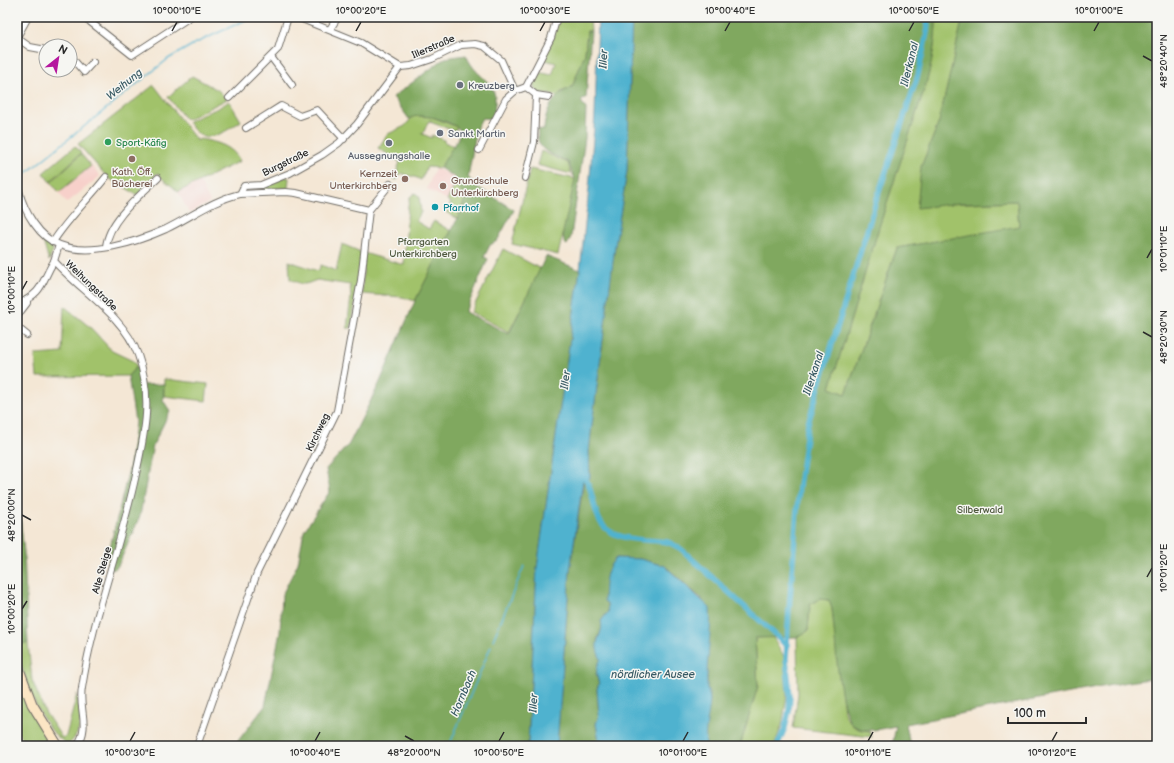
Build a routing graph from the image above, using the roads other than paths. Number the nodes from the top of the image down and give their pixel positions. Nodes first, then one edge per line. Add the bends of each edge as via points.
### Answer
1 (28, 17) edge
2 (84, 17) edge
3 (190, 17) edge
4 (288, 17) edge
5 (297, 17) edge
6 (338, 17) edge
7 (557, 17) edge
8 (330, 29) junction
9 (17, 37) edge
10 (38, 48) edge
11 (271, 57) junction
12 (93, 62) dead end
13 (78, 65) edge
14 (400, 67) junction
15 (292, 85) dead end
16 (526, 88) junction
17 (515, 91) junction
18 (536, 95) junction
19 (549, 96) dead end
20 (229, 98) dead end
21 (246, 128) dead end
22 (343, 138) junction
23 (480, 150) dead end
24 (17, 171) edge
25 (106, 177) dead end
26 (158, 178) dead end
27 (525, 178) dead end
28 (390, 184) dead end
29 (240, 194) junction
30 (369, 210) junction
31 (53, 242) junction
32 (59, 245) junction
33 (106, 247) junction
34 (54, 261) junction
35 (27, 300) junction
36 (17, 305) edge
37 (17, 316) edge
38 (17, 326) edge
39 (27, 335) dead end
40 (147, 399) joint
41 (17, 664) edge
42 (58, 746) edge
43 (77, 746) edge
44 (196, 746) edge

1 - 9 street
2 - 3 street via 132,55
4 - 11 street via 278,49
5 - 8 street
6 - 8 street
7 - 16 street via 551,38
8 - 14 street
9 - 10 street via 30,47
11 - 15 street
11 - 20 street
12 - 13 street via 84,72
14 - 17 street, Illerstraße via 432,59 461,45 475,44 484,46 501,60
14 - 22 street, Burgstraße via 357,124
16 - 17 street
16 - 18 street
17 - 23 street via 506,99
18 - 19 street
18 - 27 street via 534,142
21 - 22 street via 281,106 300,116 318,110
22 - 29 street, Burgstraße via 322,155 290,173 261,185 244,186
24 - 31 street via 22,199 31,218
25 - 31 street
26 - 33 street via 126,209 110,234
28 - 30 street
29 - 30 street via 296,193
29 - 33 street, Burgstraße via 218,200 165,229 134,242
30 - 44 street, Kirchweg via 362,280 337,411 257,573
31 - 32 street
32 - 33 street, Burgstraße via 75,249
32 - 34 street, Weihungstraße
34 - 35 street via 39,290
34 - 40 street, Weihungstraße via 109,314 133,344 140,363
35 - 36 street
35 - 37 street
38 - 39 street
40 - 43 street, Alte Steige via 147,423 127,515 81,689 84,730
41 - 42 main road via 32,704

